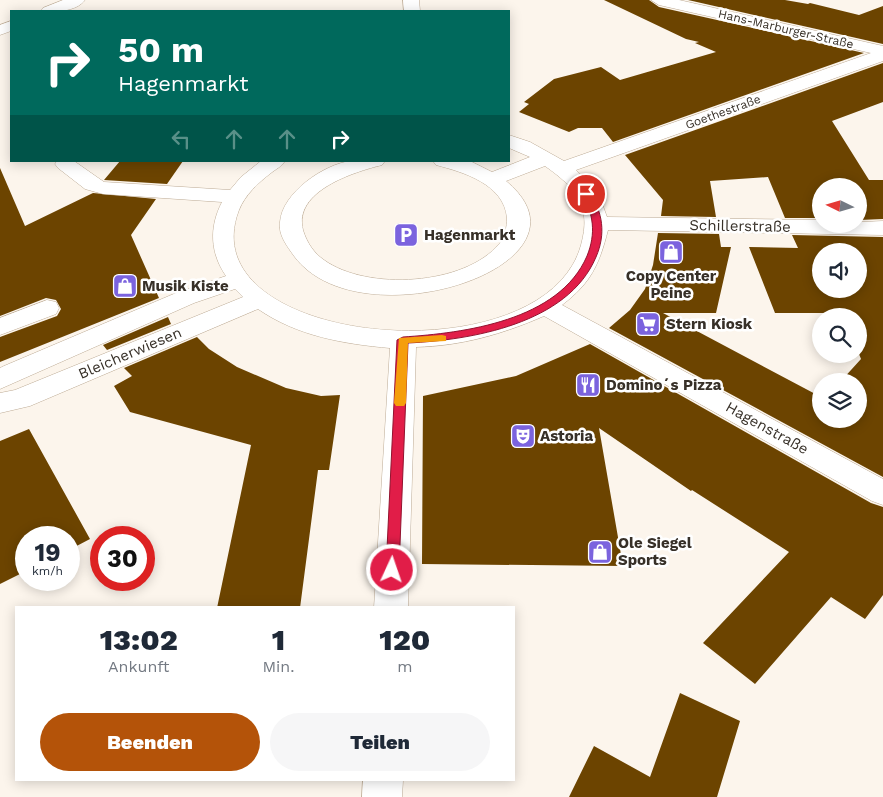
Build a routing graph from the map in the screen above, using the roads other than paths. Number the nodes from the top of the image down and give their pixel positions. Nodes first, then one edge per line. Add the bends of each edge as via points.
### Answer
1 (44, 0) edge
2 (77, 0) edge
3 (659, 0) edge
4 (60, 10) edge
5 (883, 51) edge
6 (883, 55) edge
7 (510, 141) edge
8 (274, 162) edge
9 (371, 162) edge
10 (446, 162) edge
11 (555, 163) junction
12 (65, 164) dead end
13 (492, 180) junction
14 (235, 197) junction
15 (598, 223) junction
16 (883, 228) edge
17 (239, 280) junction
18 (260, 299) junction
19 (544, 306) junction
20 (47, 308) dead end
21 (0, 327) edge
22 (403, 340) junction
23 (0, 380) edge
24 (0, 403) edge
25 (883, 494) edge
26 (391, 606) edge
27 (383, 781) edge
28 (382, 797) edge

1 - 4 street
2 - 4 street
3 - 5 street, Hans-Marburger-Straße
6 - 11 street, Goethestraße
7 - 11 street
8 - 14 street via 250,180
9 - 13 street via 329,175 308,190 294,207 290,227 296,246 314,264 341,278 376,286 414,288 450,282 482,270 505,253 517,233 518,214 510,195
10 - 13 street via 471,169
11 - 13 street, Goethestraße
11 - 15 street via 580,185 592,203
12 - 14 street via 92,185 103,188
14 - 17 street via 224,224 225,252
15 - 16 street, Schillerstraße
15 - 19 street via 596,245 587,267 570,288
17 - 18 street
17 - 23 street, Bleicherwiesen via 185,298
18 - 22 street via 288,316 322,329 361,337
18 - 24 street, Bleicherwiesen via 20,400
19 - 22 street via 514,321 480,332
19 - 25 street, Hagenstraße
20 - 21 street
22 - 26 street
27 - 28 street

